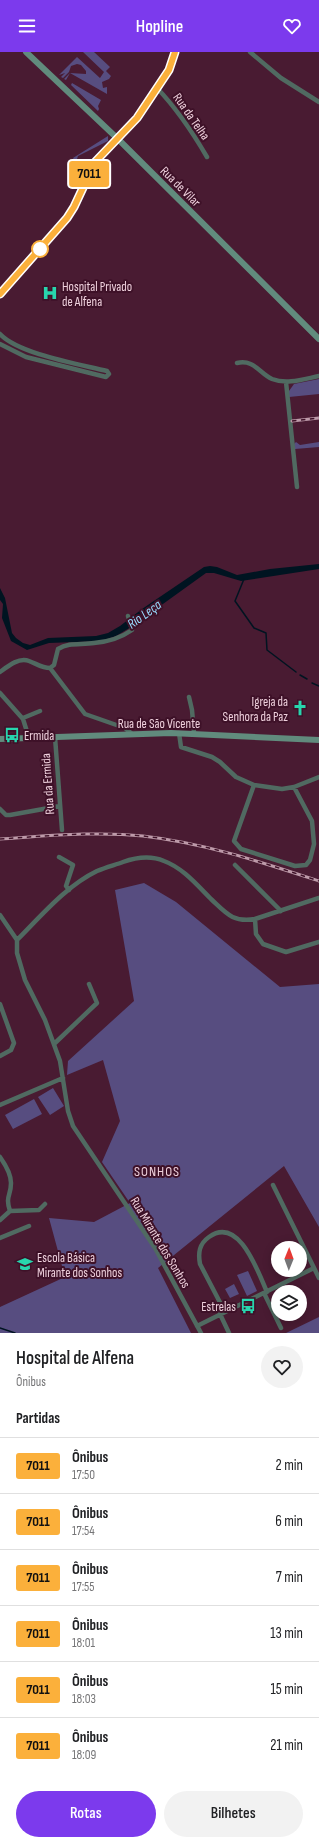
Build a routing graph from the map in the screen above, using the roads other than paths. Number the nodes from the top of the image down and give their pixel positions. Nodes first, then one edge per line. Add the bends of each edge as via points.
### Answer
1 (26, 52) edge
2 (175, 52) edge
3 (250, 52) edge
4 (157, 88) junction
5 (319, 102) edge
6 (118, 139) junction
7 (207, 157) dead end
8 (0, 294) edge
9 (0, 334) edge
10 (319, 339) edge
11 (0, 344) edge
12 (237, 362) dead end
13 (51, 363) junction
14 (75, 363) junction
15 (319, 376) edge
16 (286, 382) junction
17 (297, 487) dead end
18 (128, 616) dead end
19 (50, 668) junction
20 (0, 672) edge
21 (0, 693) edge
22 (189, 697) dead end
23 (40, 711) dead end
24 (23, 718) junction
25 (179, 733) junction
26 (132, 734) junction
27 (194, 734) junction
28 (55, 737) junction
29 (29, 738) junction
30 (0, 739) edge
31 (319, 740) edge
32 (319, 777) edge
33 (254, 785) junction
34 (294, 788) junction
35 (60, 806) junction
36 (0, 809) edge
37 (62, 830) dead end
38 (59, 857) dead end
39 (235, 865) dead end
40 (69, 890) junction
41 (319, 898) edge
42 (281, 911) junction
43 (0, 915) edge
44 (255, 919) junction
45 (17, 940) junction
46 (319, 942) edge
47 (89, 984) dead end
48 (0, 1004) edge
49 (54, 1044) junction
50 (0, 1056) edge
51 (63, 1078) junction
52 (0, 1098) edge
53 (8, 1102) junction
54 (0, 1105) edge
55 (0, 1157) edge
56 (273, 1185) dead end
57 (45, 1204) dead end
58 (10, 1211) junction
59 (0, 1220) edge
60 (29, 1226) dead end
61 (0, 1238) edge
62 (314, 1268) junction
63 (319, 1278) edge
64 (266, 1292) junction
65 (223, 1313) junction
66 (197, 1326) junction
67 (281, 1328) dead end
68 (201, 1333) edge
69 (229, 1333) edge

1 - 6 street, Rua de Vilar
2 - 4 street via 169,70
3 - 5 street via 281,78
4 - 6 street
4 - 7 street, Rua da Telha via 193,132
6 - 8 street via 95,162 67,218
6 - 10 street, Rua de Vilar
9 - 14 street via 20,348
11 - 13 street via 21,355
12 - 16 street via 248,362 272,378
13 - 14 street via 70,366
13 - 14 street via 106,378 109,374 107,371
15 - 16 street
16 - 17 street
18 - 19 street via 132,630 127,634 102,642 64,646 58,649 54,665
19 - 20 street via 26,660 13,663
19 - 26 street via 85,714 125,728
21 - 24 street
22 - 27 street
23 - 24 street
24 - 29 street
25 - 26 street, Rua de São Vicente
25 - 27 street, Rua de São Vicente
25 - 33 street via 181,747 212,757 236,778
26 - 28 street, Rua de São Vicente
27 - 31 street, Rua de São Vicente
28 - 29 street, Rua de São Vicente
28 - 35 street, Rua da Ermida
29 - 30 street, Rua de São Vicente
32 - 34 street
33 - 34 street
33 - 34 street via 235,843 241,849 295,866 306,865 314,844 312,822
35 - 36 street via 6,815
35 - 37 street, Rua da Ermida
38 - 40 street via 73,865 66,886
39 - 42 street
40 - 44 street via 96,871 142,857 152,857 186,874 233,918 243,921
40 - 45 street
41 - 42 street
42 - 44 street
43 - 45 street
44 - 46 street via 259,939 268,947 286,952
45 - 49 street, Rua Mirante dos Sonhos via 20,967
47 - 49 street via 97,1003
48 - 50 street via 14,1043 11,1050
49 - 51 street, Rua Mirante dos Sonhos
51 - 53 street
51 - 66 street, Rua Mirante dos Sonhos via 73,1126 155,1248
52 - 53 street
53 - 54 street
55 - 58 street via 6,1165 11,1182 7,1202
56 - 62 street
57 - 58 street via 39,1210
58 - 59 street
60 - 61 street
62 - 63 street
62 - 64 street
64 - 65 street
64 - 65 street via 245,1245 238,1238 225,1232 210,1236 201,1246 200,1264
64 - 67 street
65 - 66 street
65 - 69 street
66 - 68 street, Rua Mirante dos Sonhos

